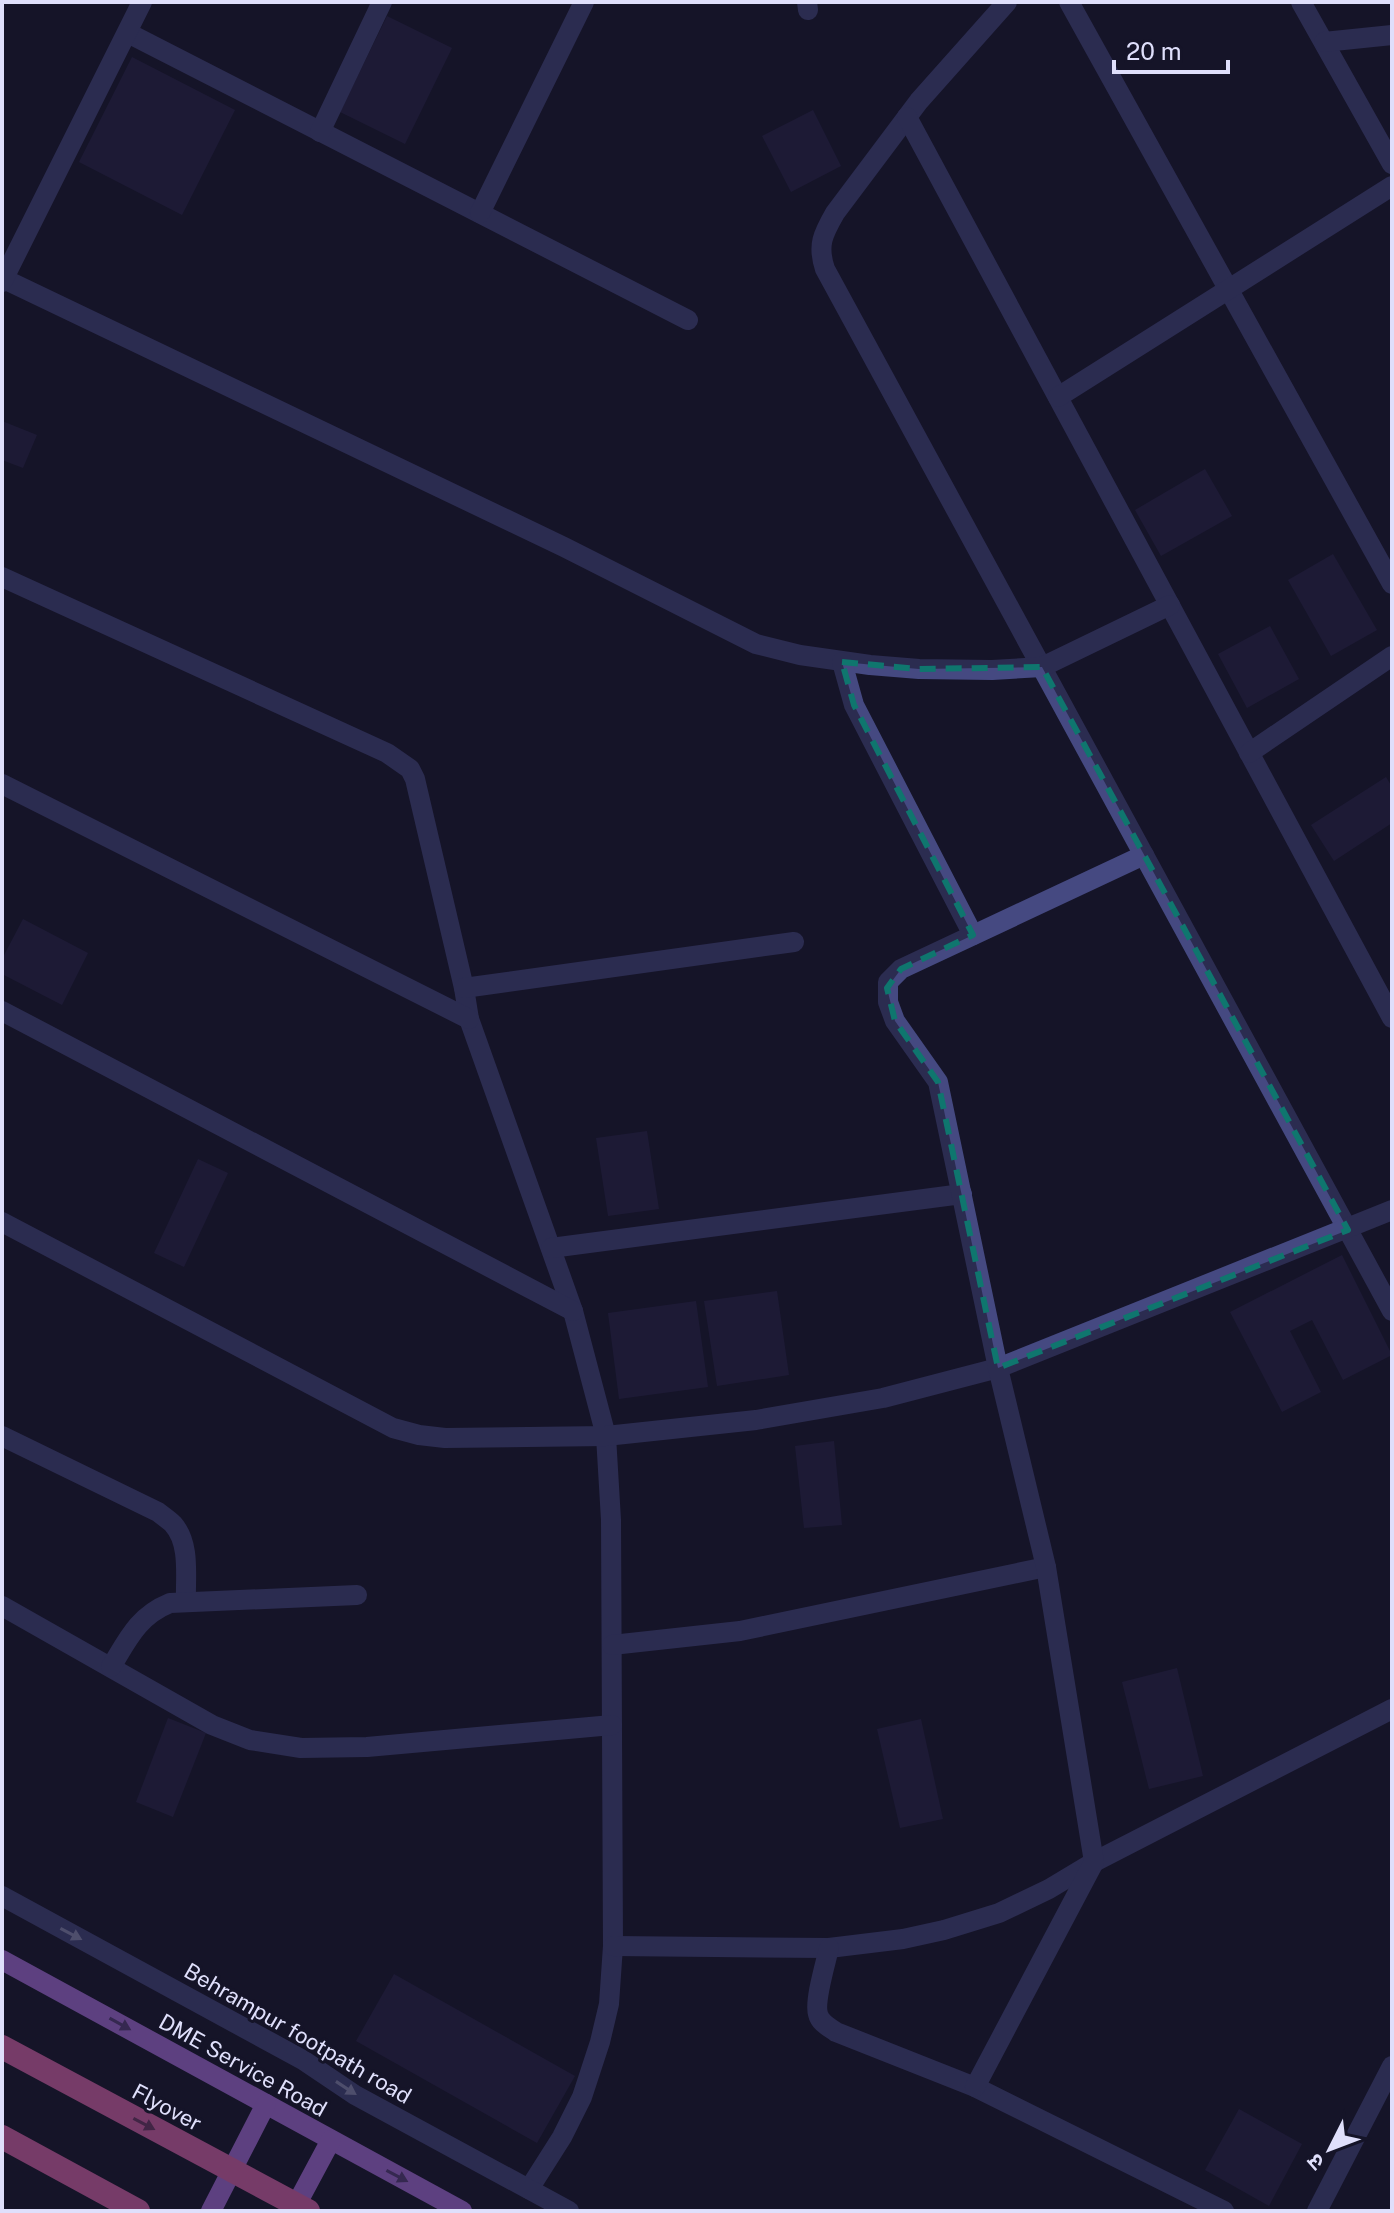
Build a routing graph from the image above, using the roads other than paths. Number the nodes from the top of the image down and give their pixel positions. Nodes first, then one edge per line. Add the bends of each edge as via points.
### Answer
1 (142, 2) edge
2 (382, 2) edge
3 (584, 2) edge
4 (1007, 2) edge
5 (1069, 2) edge
6 (1301, 2) edge
7 (128, 33) junction
8 (1392, 35) edge
9 (1324, 42) junction
10 (907, 117) junction
11 (320, 132) junction
12 (1392, 164) edge
13 (1392, 186) edge
14 (480, 213) junction
15 (3, 280) edge
16 (1228, 290) junction
17 (688, 320) dead end
18 (1058, 397) junction
19 (2, 577) edge
20 (1392, 584) edge
21 (1170, 605) junction
22 (1392, 656) edge
23 (842, 662) junction
24 (1042, 667) junction
25 (1249, 753) junction
26 (2, 784) edge
27 (1144, 855) junction
28 (973, 935) junction
29 (794, 942) dead end
30 (464, 988) junction
31 (2, 1011) edge
32 (1392, 1018) edge
33 (469, 1019) junction
34 (962, 1194) junction
35 (1392, 1210) edge
36 (2, 1222) edge
37 (1348, 1230) junction
38 (551, 1248) junction
39 (573, 1311) junction
40 (1392, 1311) edge
41 (998, 1368) junction
42 (2, 1436) edge
43 (606, 1436) junction
44 (1046, 1567) junction
45 (357, 1595) dead end
46 (186, 1602) junction
47 (2, 1606) edge
48 (612, 1645) junction
49 (111, 1667) junction
50 (1392, 1709) edge
51 (612, 1725) junction
52 (1094, 1862) junction
53 (2, 1896) edge
54 (613, 1946) junction
55 (829, 1948) junction
56 (2, 1960) edge
57 (2, 2047) edge
58 (1392, 2066) edge
59 (975, 2087) junction
60 (266, 2104) junction
61 (2, 2137) edge
62 (331, 2140) junction
63 (529, 2189) junction
64 (138, 2211) edge
65 (211, 2211) edge
66 (293, 2211) edge
67 (308, 2211) edge
68 (462, 2211) edge
69 (569, 2211) edge
70 (1224, 2211) edge
71 (1317, 2211) edge

1 - 7 street
2 - 11 street
3 - 14 street
4 - 10 street
5 - 16 street
6 - 9 street
7 - 11 street
7 - 15 street
8 - 9 street
9 - 12 street
10 - 18 street
10 - 24 street via 835,213 823,233 820,253
11 - 14 street
13 - 16 street
14 - 17 street
15 - 23 street via 756,644
16 - 18 street
16 - 20 street
18 - 21 street
19 - 30 street via 410,769
21 - 24 street
21 - 25 street
22 - 25 street
23 - 24 street via 919,669
23 - 28 street via 854,705
24 - 27 street
25 - 32 street
26 - 33 street
27 - 28 street
27 - 37 street
28 - 34 street via 901,969 887,988 895,1021 938,1082
29 - 30 street
30 - 33 street
31 - 39 street
33 - 38 street
34 - 38 street
34 - 41 street
35 - 37 street
36 - 43 street via 393,1428 445,1438
37 - 40 street
37 - 41 street
38 - 39 street
39 - 43 street
41 - 43 street via 883,1398 756,1420
41 - 44 street
42 - 46 street via 158,1512 174,1525 185,1554
43 - 48 street
44 - 48 street via 740,1631
44 - 52 street
45 - 46 street
46 - 49 street via 170,1603 144,1617
47 - 49 street
48 - 51 street
49 - 51 street via 212,1725 250,1740 301,1748
50 - 52 street
51 - 54 street
52 - 55 street via 999,1913 903,1939
52 - 59 street
53 -> 63 street, Behrampur footpath road
54 - 55 street
54 - 63 street via 609,2004 582,2097
55 - 59 street via 818,2003 824,2024
56 -> 60 main road, DME Service Road
57 -> 67 highway, Flyover, bridge
58 - 71 street
59 - 70 street
60 - 62 main road, DME Service Road
60 - 65 main road
61 - 64 highway
62 - 66 main road
62 -> 68 main road, DME Service Road
63 - 69 street, Behrampur footpath road

